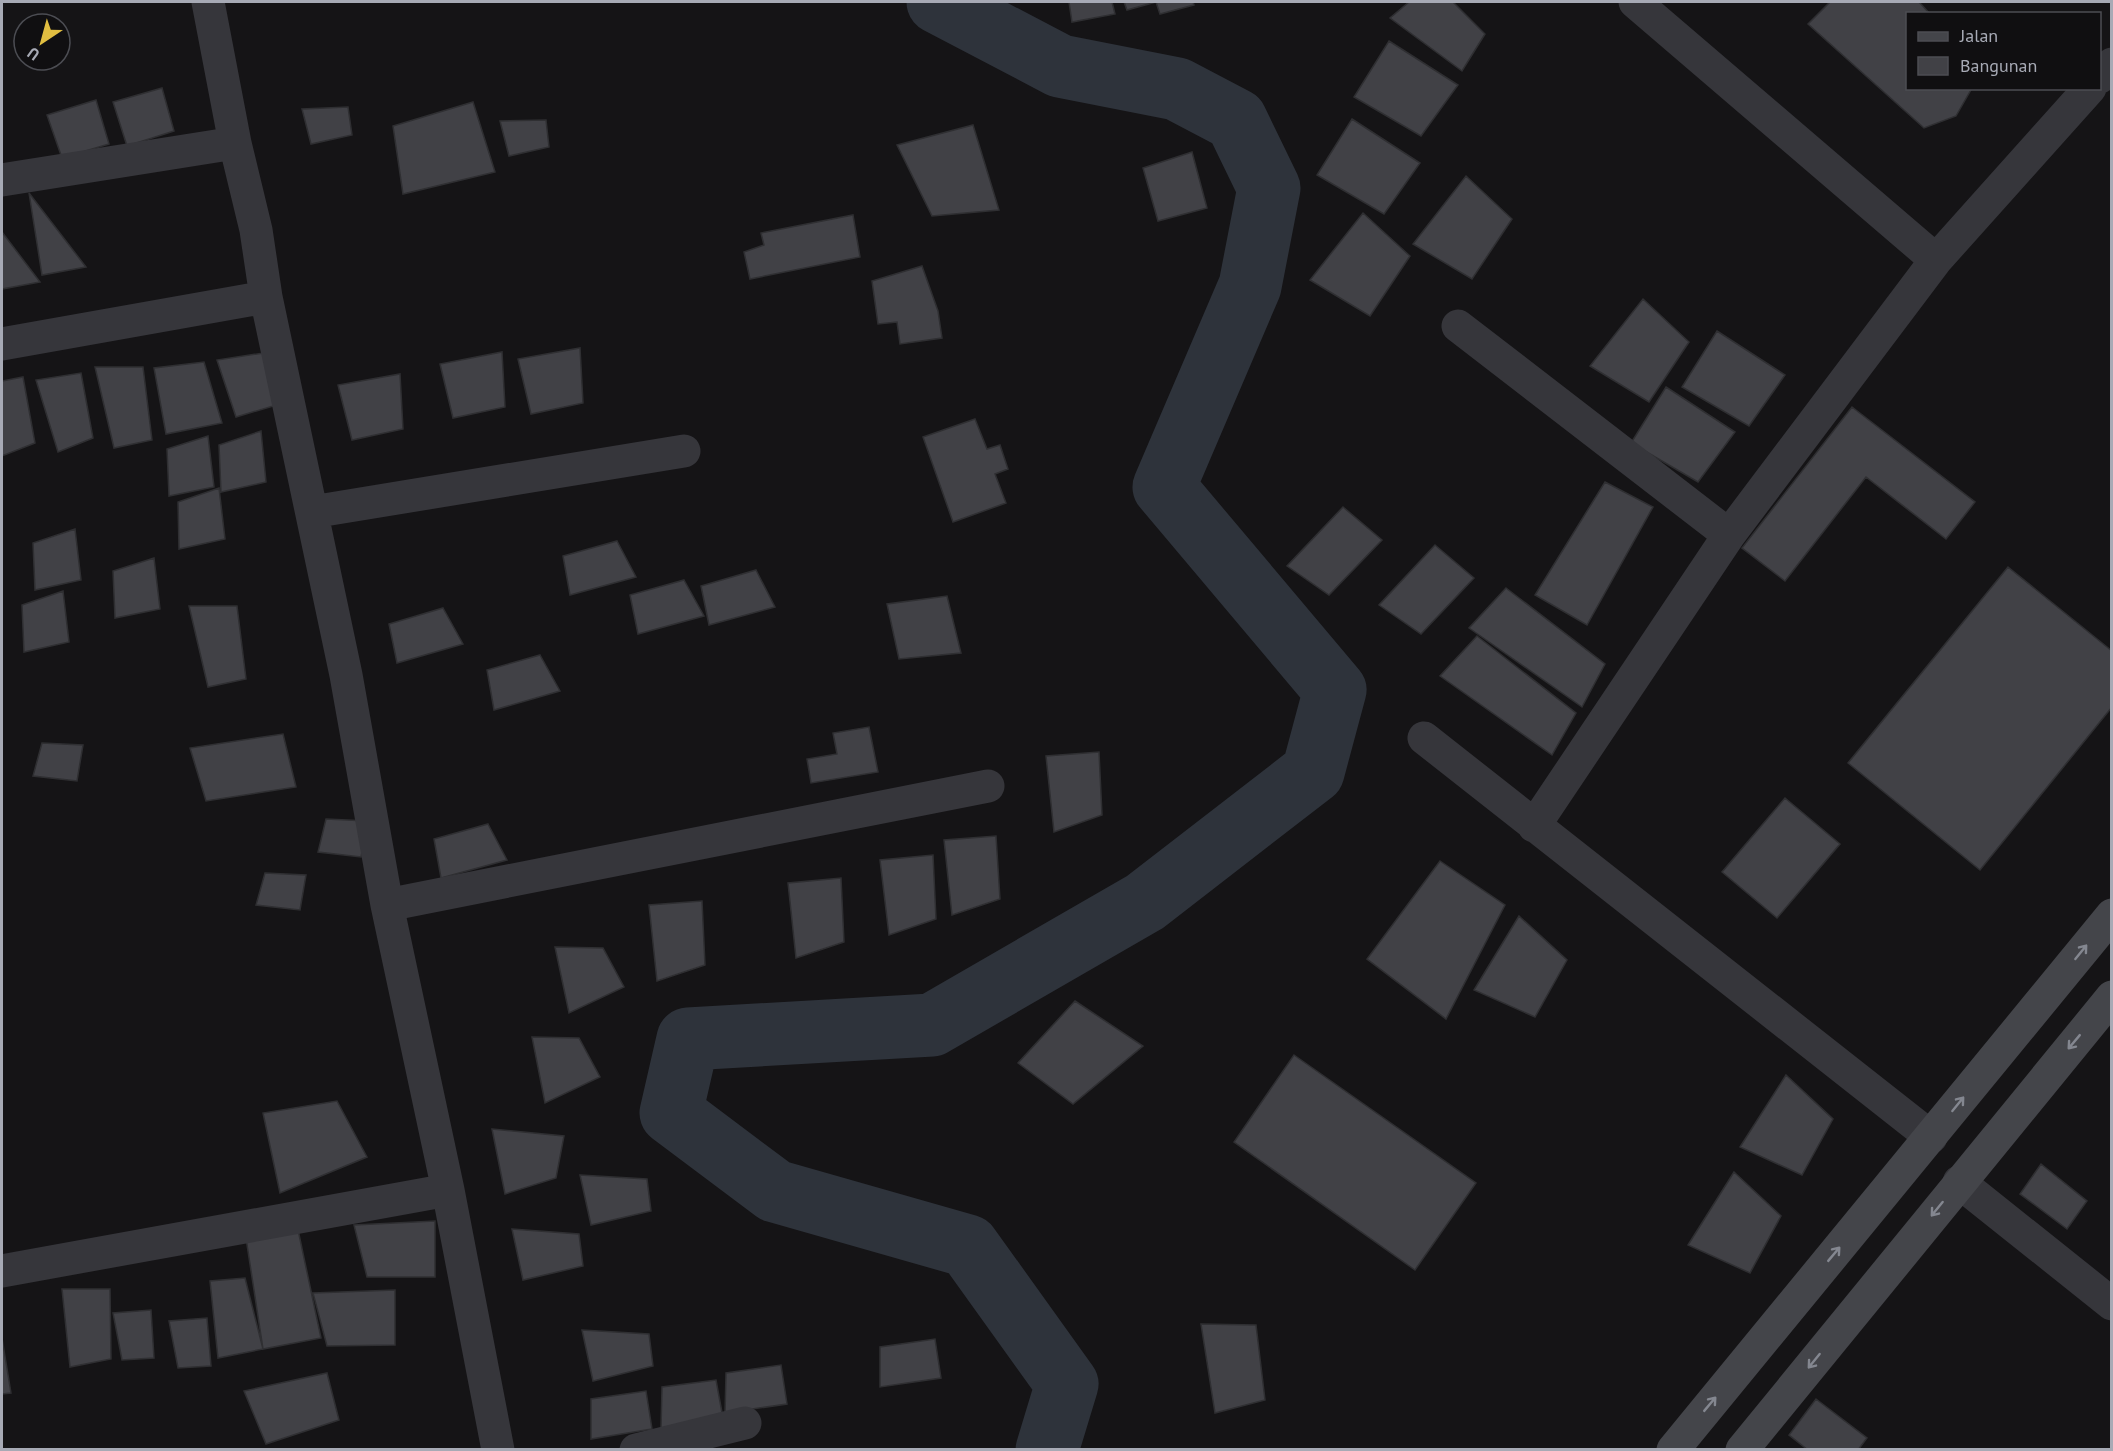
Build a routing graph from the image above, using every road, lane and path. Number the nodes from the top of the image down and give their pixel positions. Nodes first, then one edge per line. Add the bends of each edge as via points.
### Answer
1 (208, 2) edge
2 (1635, 2) edge
3 (2112, 64) edge
4 (2101, 76) edge
5 (2088, 90) edge
6 (235, 143) junction
7 (2, 180) edge
8 (1936, 260) junction
9 (266, 297) junction
10 (1458, 326) dead end
11 (2, 344) edge
12 (684, 451) dead end
13 (312, 512) junction
14 (1729, 535) junction
15 (1424, 738) dead end
16 (988, 786) dead end
17 (1534, 826) junction
18 (387, 906) junction
19 (2112, 915) edge
20 (2112, 997) edge
21 (1931, 1137) junction
22 (1959, 1182) junction
23 (448, 1190) junction
24 (2, 1271) edge
25 (2112, 1304) edge
26 (745, 1423) dead end
27 (498, 1449) edge
28 (636, 1449) edge
29 (1672, 1449) edge
30 (1742, 1449) edge

1 - 6 street
2 - 8 street
3 - 4 street
5 - 8 street
6 - 7 street
6 - 9 street via 256,230
8 - 14 street
9 - 11 street
9 - 13 street
10 - 14 street
12 - 13 street
13 - 18 street
14 - 17 street
15 - 17 street
16 - 18 street
17 - 21 street
18 - 23 street
21 -> 19 street
20 -> 22 street
29 -> 21 street
22 - 25 street
22 -> 30 street
23 - 24 street
23 - 27 street
26 - 28 street

